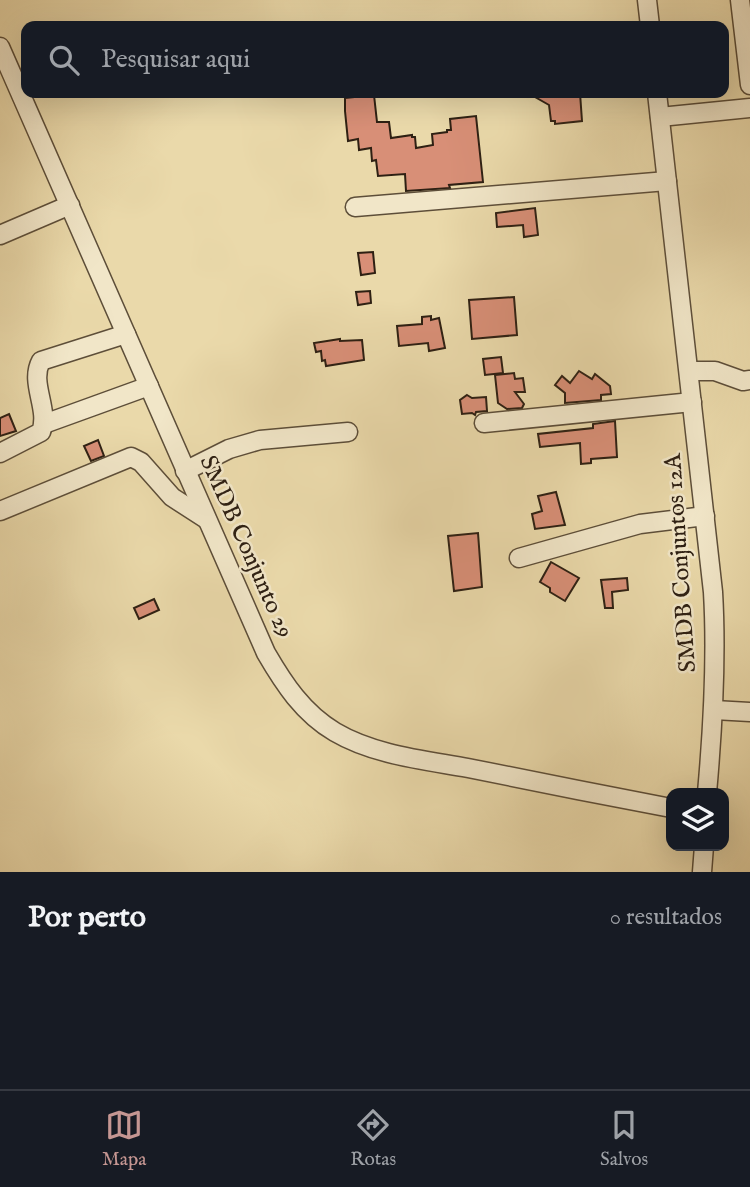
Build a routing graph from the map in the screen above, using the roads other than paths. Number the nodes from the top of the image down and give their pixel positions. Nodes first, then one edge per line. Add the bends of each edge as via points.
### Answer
1 (647, 0) edge
2 (740, 0) edge
3 (649, 21) edge
4 (0, 47) edge
5 (750, 85) edge
6 (8, 87) edge
7 (658, 98) edge
8 (750, 108) edge
9 (660, 117) junction
10 (667, 181) junction
11 (70, 205) junction
12 (355, 207) dead end
13 (0, 235) edge
14 (126, 334) junction
15 (689, 371) junction
16 (750, 380) edge
17 (149, 386) junction
18 (692, 402) junction
19 (484, 423) dead end
20 (44, 424) junction
21 (348, 432) dead end
22 (0, 453) edge
23 (186, 471) junction
24 (0, 511) edge
25 (705, 516) junction
26 (206, 519) junction
27 (519, 558) dead end
28 (715, 710) junction
29 (750, 712) edge
30 (707, 788) edge
31 (666, 807) edge
32 (704, 851) edge
33 (702, 872) edge

1 - 3 street
2 - 5 street
4 - 6 street, SMDB Conjunto 29
6 - 11 street, SMDB Conjunto 29
7 - 9 street, SMDB Conjuntos 12A
8 - 9 street
9 - 10 street, SMDB Conjuntos 12A
10 - 12 street
10 - 15 street, SMDB Conjuntos 12A
11 - 13 street
11 - 14 street, SMDB Conjunto 29
14 - 17 street, SMDB Conjunto 29
14 - 20 street via 41,361 37,376
15 - 16 street via 715,371
15 - 18 street, SMDB Conjuntos 12A
17 - 20 street
17 - 23 street, SMDB Conjunto 29
18 - 19 street
18 - 25 street, SMDB Conjuntos 12A
20 - 22 street via 32,439
21 - 23 street via 260,440 229,449
23 - 26 street, SMDB Conjunto 29
24 - 26 street via 131,457 141,462 172,498
25 - 27 street via 640,524
25 - 28 street, SMDB Conjuntos 12A via 716,635
26 - 31 street, SMDB Conjunto 29 via 283,683 309,713 336,732 365,746 409,757
28 - 29 street
28 - 30 street, SMDB Conjuntos 12A
32 - 33 street

